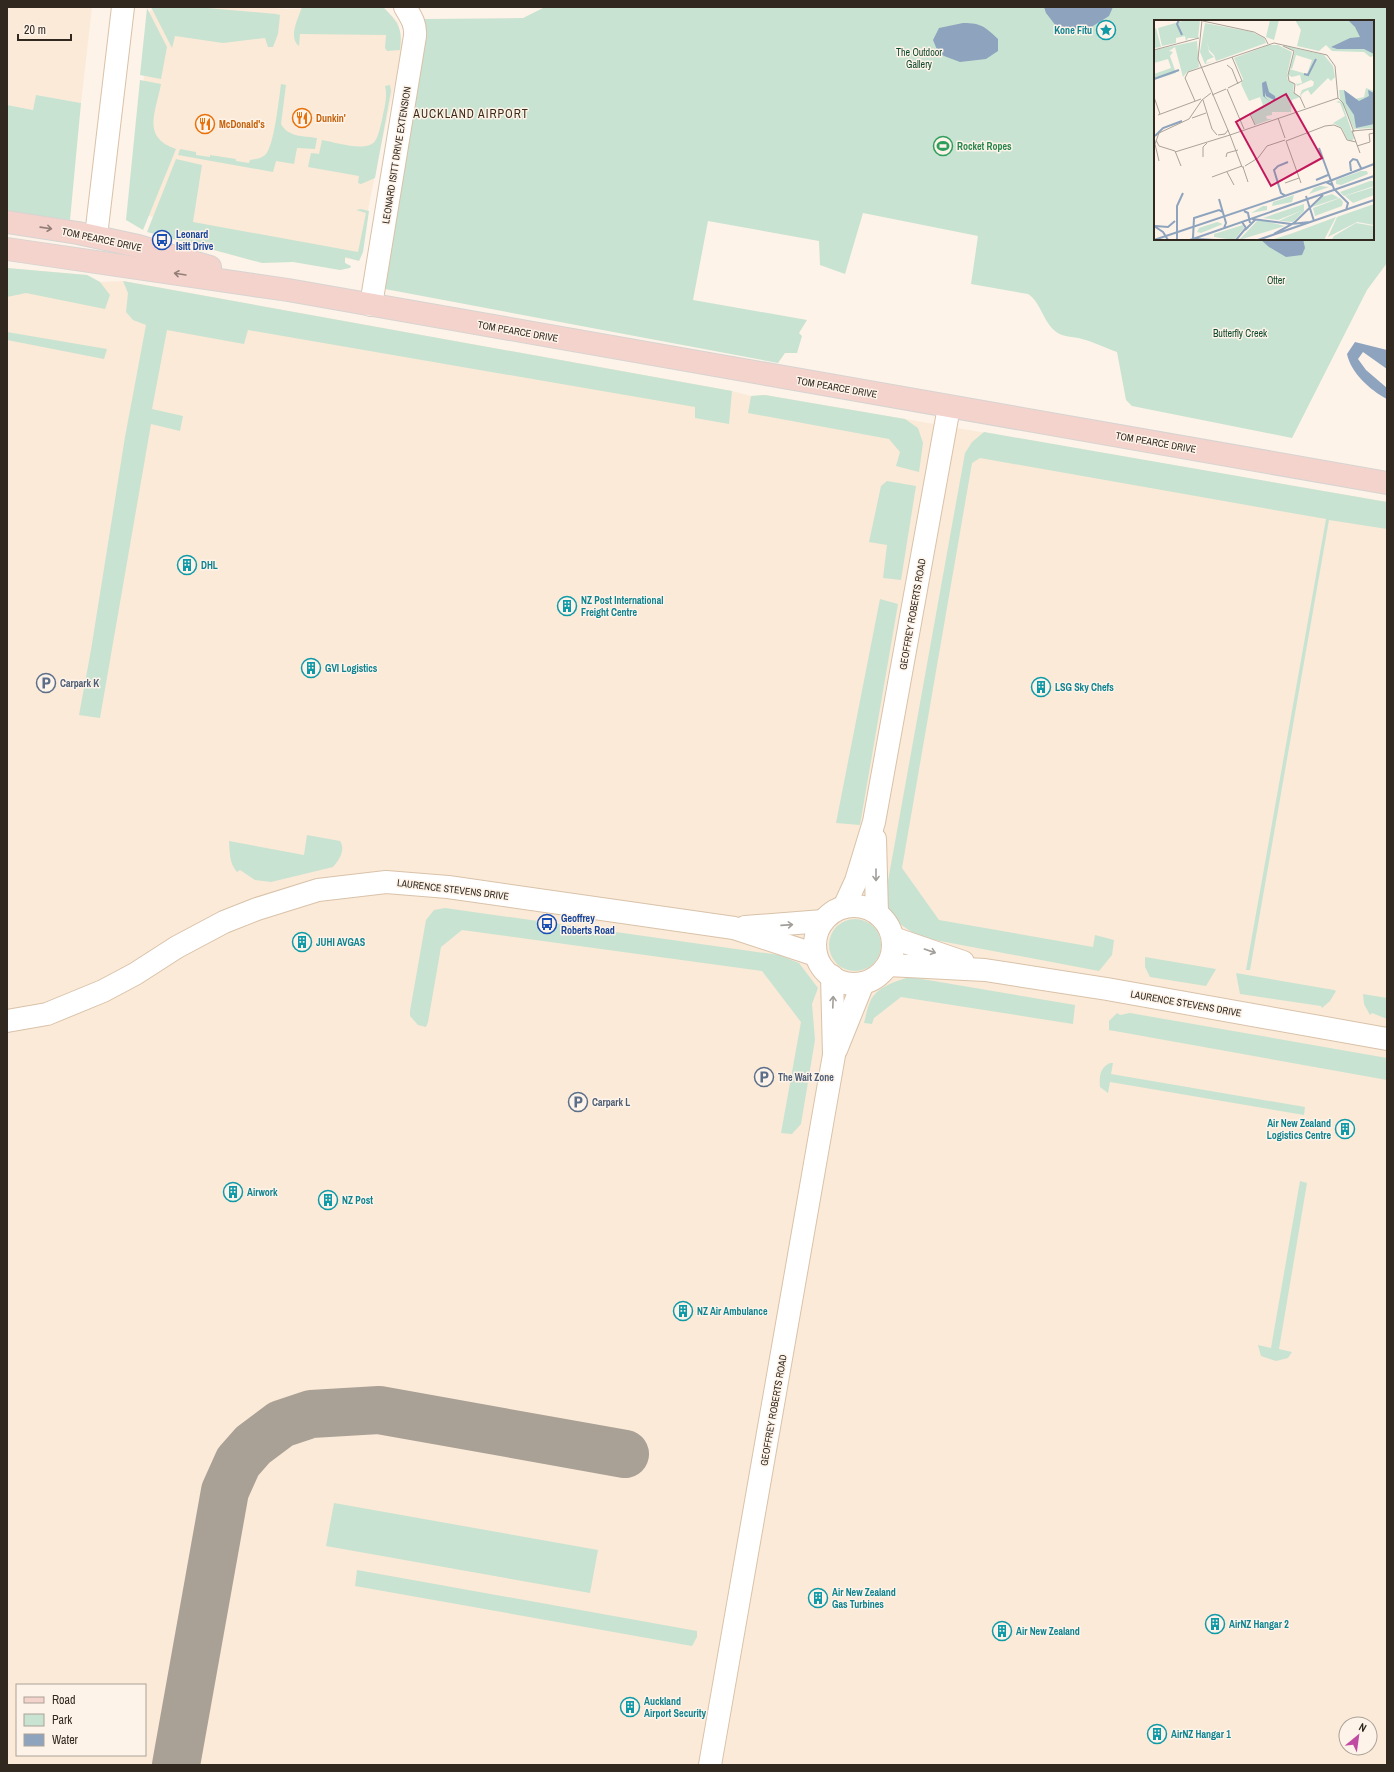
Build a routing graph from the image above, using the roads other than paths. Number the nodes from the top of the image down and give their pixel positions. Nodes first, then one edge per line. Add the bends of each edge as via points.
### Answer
1 (123, 7) edge
2 (405, 7) edge
3 (7, 222) edge
4 (96, 236) junction
5 (7, 249) edge
6 (288, 290) junction
7 (371, 305) junction
8 (949, 407) junction
9 (1387, 483) edge
10 (874, 822) junction
11 (844, 907) junction
12 (877, 913) junction
13 (824, 921) junction
14 (734, 928) junction
15 (893, 938) junction
16 (816, 955) junction
17 (888, 965) junction
18 (985, 970) junction
19 (832, 976) junction
20 (863, 983) junction
21 (7, 1020) edge
22 (1387, 1039) edge
23 (834, 1055) junction
24 (710, 1765) edge

1 - 4 street
2 - 7 street, LEONARD ISITT DRIVE EXTENSION via 416,29
3 -> 4 main road, TOM PEARCE DRIVE
4 - 6 main road, TOM PEARCE DRIVE
6 -> 5 main road, TOM PEARCE DRIVE
6 - 7 main road, TOM PEARCE DRIVE
7 - 8 main road, TOM PEARCE DRIVE
8 - 9 main road, TOM PEARCE DRIVE
8 - 10 street, GEOFFREY ROBERTS ROAD
10 - 11 street, GEOFFREY ROBERTS ROAD via 856,881
10 -> 12 street, GEOFFREY ROBERTS ROAD
11 - 12 street via 859,906
11 - 13 street via 836,910
12 - 15 street
14 -> 13 street, LAURENCE STEVENS DRIVE
13 - 16 street via 816,940
14 - 16 street, LAURENCE STEVENS DRIVE
14 - 21 street, LAURENCE STEVENS DRIVE via 419,884 386,882 325,890 257,909 224,922 177,947 103,991 47,1014
15 - 17 street via 893,953
15 -> 18 street, LAURENCE STEVENS DRIVE
16 - 19 street
17 - 18 street, LAURENCE STEVENS DRIVE
17 - 20 street via 877,976
18 - 22 street, LAURENCE STEVENS DRIVE
19 - 20 street via 854,984
23 -> 19 street, GEOFFREY ROBERTS ROAD
20 - 23 street, GEOFFREY ROBERTS ROAD
23 - 24 street, GEOFFREY ROBERTS ROAD

